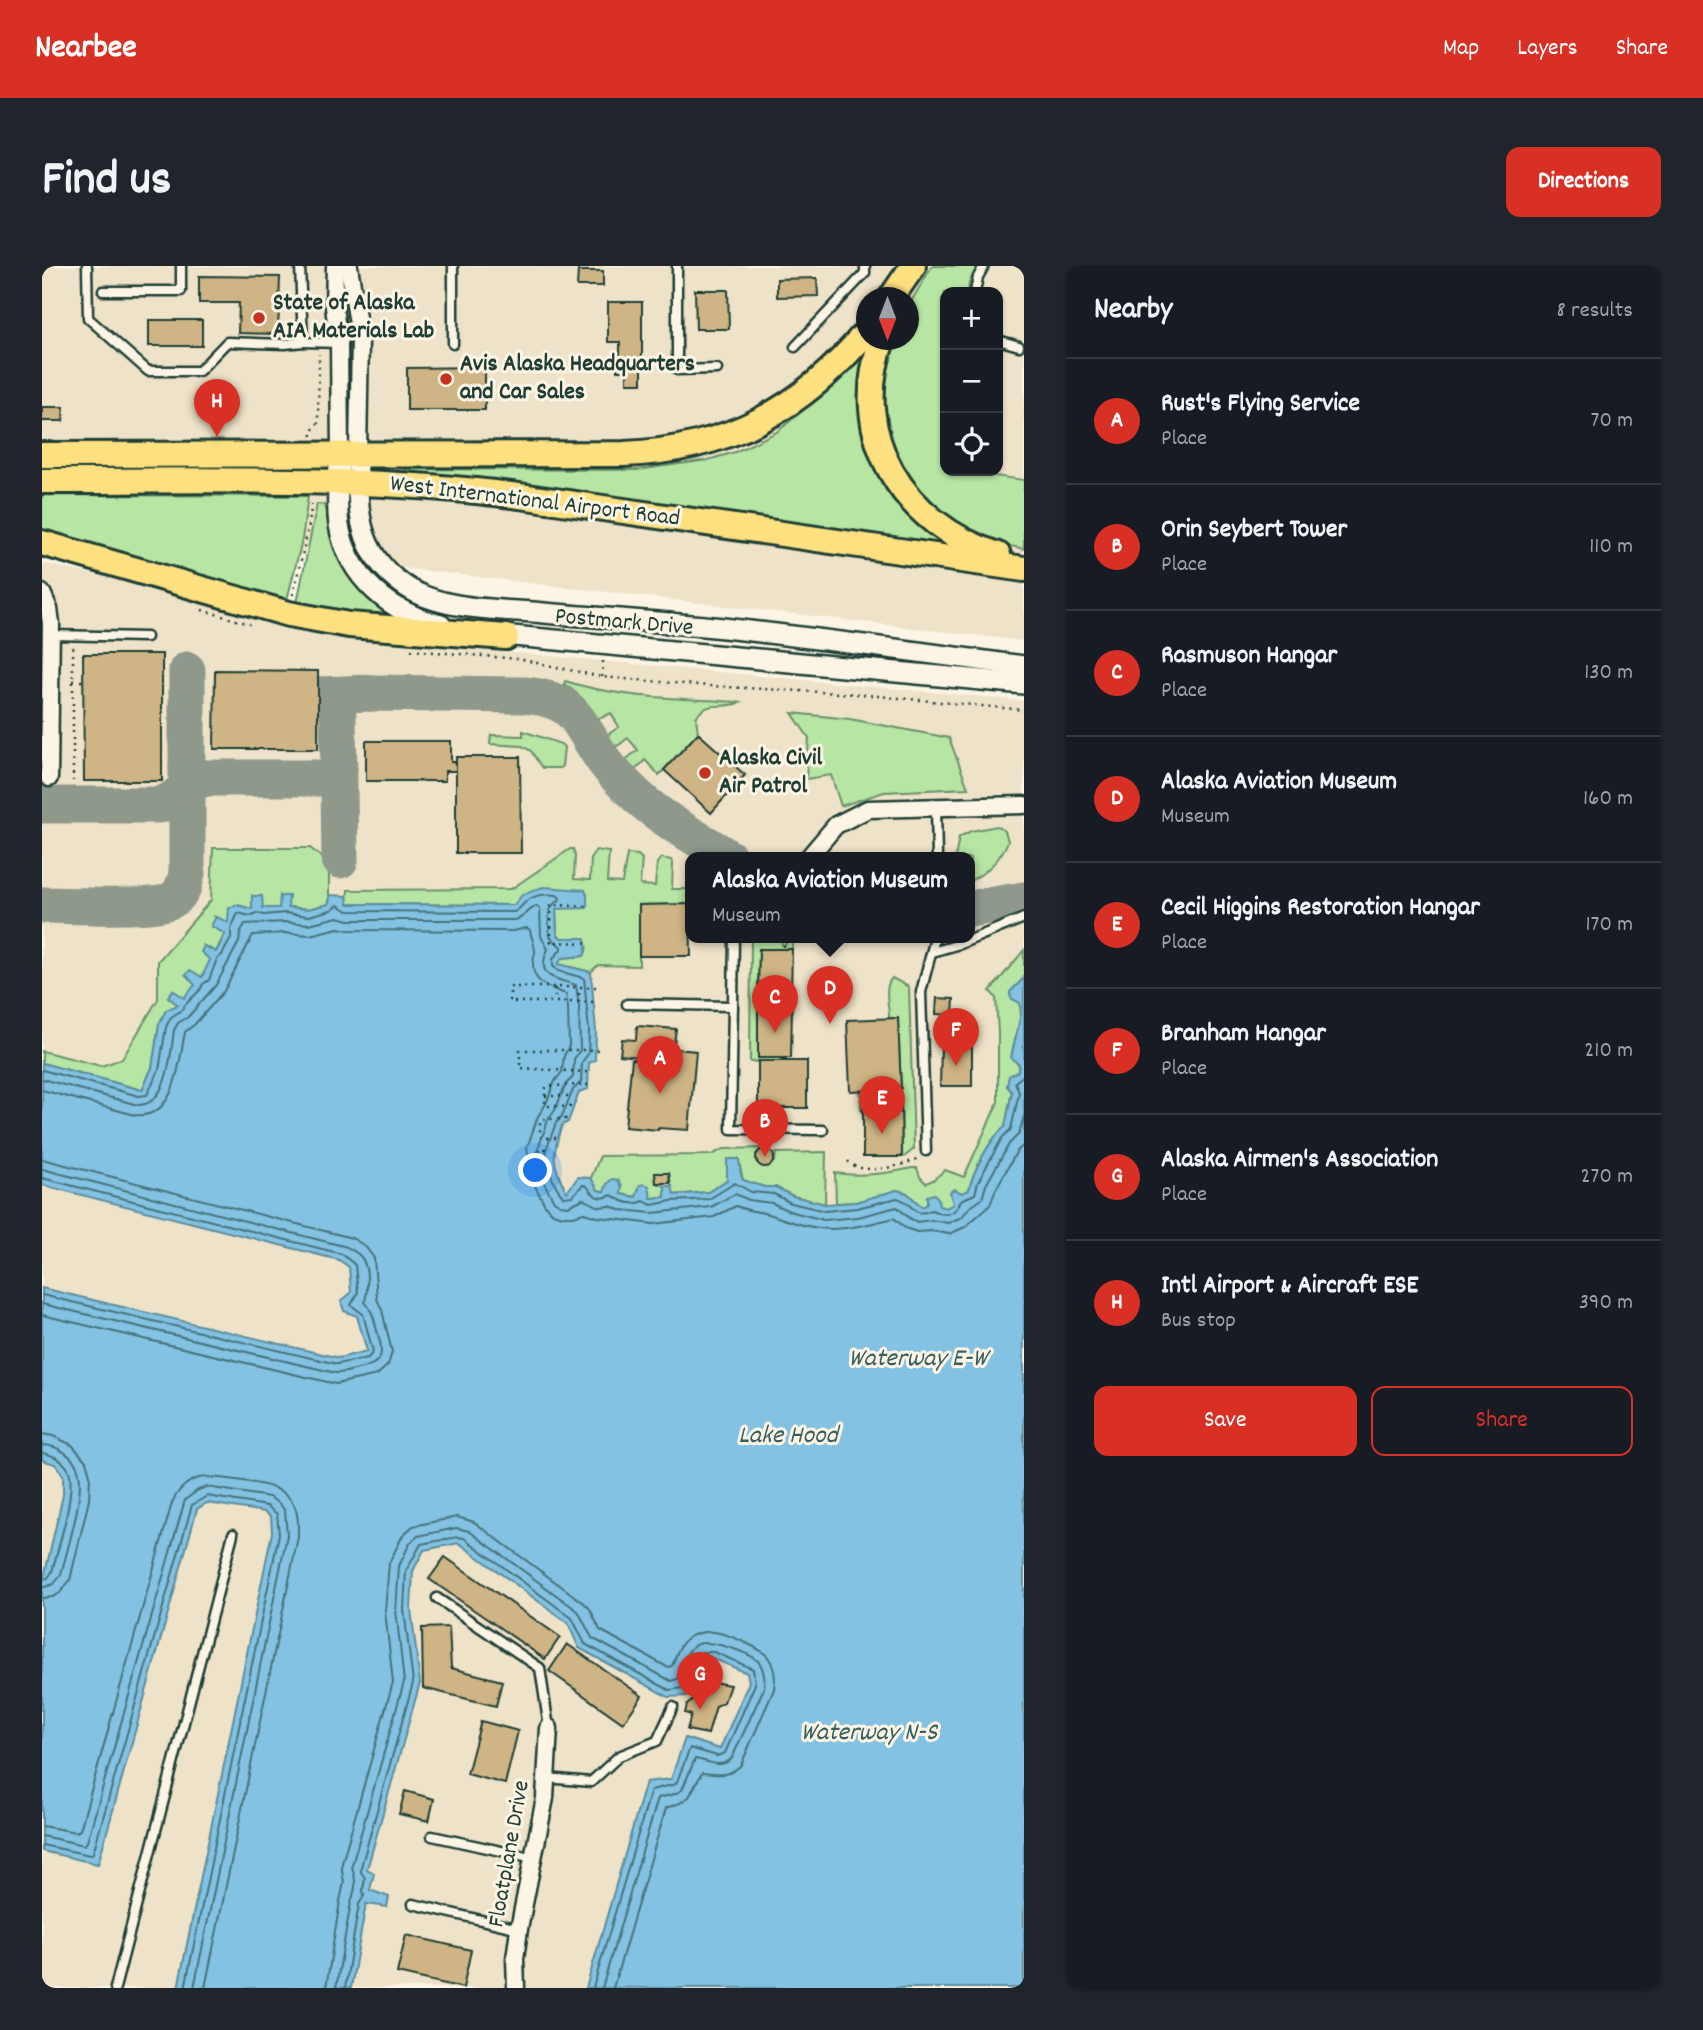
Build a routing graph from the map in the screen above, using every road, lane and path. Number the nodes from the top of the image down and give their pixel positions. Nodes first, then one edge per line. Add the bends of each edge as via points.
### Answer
1 (87, 266) edge
2 (181, 266) edge
3 (300, 266) edge
4 (335, 266) edge
5 (349, 266) edge
6 (453, 266) edge
7 (677, 266) edge
8 (865, 266) edge
9 (915, 266) edge
10 (984, 266) edge
11 (899, 287) edge
12 (906, 287) edge
13 (976, 287) edge
14 (103, 291) dead end
15 (1003, 341) edge
16 (303, 342) junction
17 (339, 343) junction
18 (856, 343) edge
19 (453, 344) dead end
20 (795, 346) dead end
21 (1019, 346) dead end
22 (878, 350) edge
23 (717, 369) dead end
24 (42, 454) edge
25 (349, 454) junction
26 (42, 481) edge
27 (348, 481) junction
28 (42, 544) edge
29 (1024, 563) edge
30 (1024, 569) edge
31 (42, 593) edge
32 (51, 635) junction
33 (146, 637) dead end
34 (506, 637) junction
35 (73, 645) dead end
36 (603, 661) dead end
37 (1024, 666) edge
38 (73, 681) junction
39 (83, 681) dead end
40 (1024, 684) edge
41 (1024, 710) edge
42 (50, 778) dead end
43 (73, 780) dead end
44 (1024, 805) edge
45 (936, 806) junction
46 (813, 852) edge
47 (937, 852) edge
48 (588, 906) dead end
49 (1024, 918) edge
50 (975, 938) edge
51 (586, 943) dead end
52 (734, 943) edge
53 (784, 943) edge
54 (934, 943) edge
55 (962, 943) edge
56 (784, 949) dead end
57 (932, 952) junction
58 (555, 987) junction
59 (579, 988) junction
60 (596, 988) dead end
61 (555, 1002) junction
62 (579, 1002) junction
63 (596, 1002) dead end
64 (627, 1004) dead end
65 (733, 1006) junction
66 (598, 1050) dead end
67 (587, 1072) dead end
68 (589, 1085) dead end
69 (545, 1096) junction
70 (571, 1097) dead end
71 (571, 1107) dead end
72 (567, 1119) dead end
73 (823, 1130) dead end
74 (556, 1138) dead end
75 (551, 1149) dead end
76 (926, 1151) joint
77 (540, 1152) dead end
78 (848, 1161) dead end
79 (233, 1534) dead end
80 (436, 1598) dead end
81 (673, 1707) dead end
82 (549, 1728) joint
83 (547, 1778) junction
84 (432, 1836) dead end
85 (534, 1858) junction
86 (413, 1904) dead end
87 (519, 1929) junction
88 (115, 1988) edge
89 (516, 1988) edge

1 - 16 lane via 88,318 148,371 199,372 227,342
2 - 14 lane via 181,291
3 - 16 lane
4 - 17 street
5 - 25 street via 360,337
6 - 19 lane
7 - 23 lane via 677,370
8 - 20 lane via 865,273
9 - 11 main road
9 - 12 main road
10 - 13 lane
15 - 21 lane
16 - 17 lane
17 - 25 street
18 - 25 main road, West International Airport Road via 831,371 791,402 766,418 703,444 624,454
22 - 29 main road via 874,422 882,453 897,482 942,529 979,550
24 - 25 main road, West International Airport Road
25 - 27 street, Postmark Drive
26 - 27 main road, West International Airport Road
27 - 30 main road, West International Airport Road via 485,491
27 - 34 street, Postmark Drive via 338,508 342,536 353,563 374,590 419,618
27 - 37 street, Postmark Drive via 370,548 383,567 407,588 430,598 483,608 723,628
28 - 34 main road via 289,614 349,625
31 - 32 street via 50,609
32 - 33 lane
32 - 42 street
34 - 40 street, Postmark Drive
35 - 38 path
36 - 41 path via 602,677
38 - 39 path
38 - 43 path
44 - 45 street
45 - 46 street via 868,809 835,825
45 - 47 lane
48 - 51 path via 551,905 551,942
49 - 50 lane
52 - 65 lane
53 - 56 path
54 - 57 lane
55 - 57 lane
57 - 76 lane via 921,992
58 - 59 path
58 - 61 path
58 - 61 path via 510,987 510,1002
59 - 60 path
59 - 62 path
61 - 62 path
62 - 63 path
64 - 65 lane
65 - 73 lane via 731,1129
66 - 67 path via 520,1050 520,1068
68 - 69 path via 548,1086
69 - 70 path
69 - 71 path via 547,1106
72 - 74 path via 540,1122 542,1138
75 - 77 path
76 - 78 path via 905,1165 867,1169
79 - 88 lane
80 - 82 lane via 540,1668
81 - 83 lane via 657,1741 619,1756 591,1782
82 - 83 street, Floatplane Drive
83 - 85 street, Floatplane Drive
84 - 85 lane
85 - 87 street, Floatplane Drive
86 - 87 lane
87 - 89 street, Floatplane Drive

